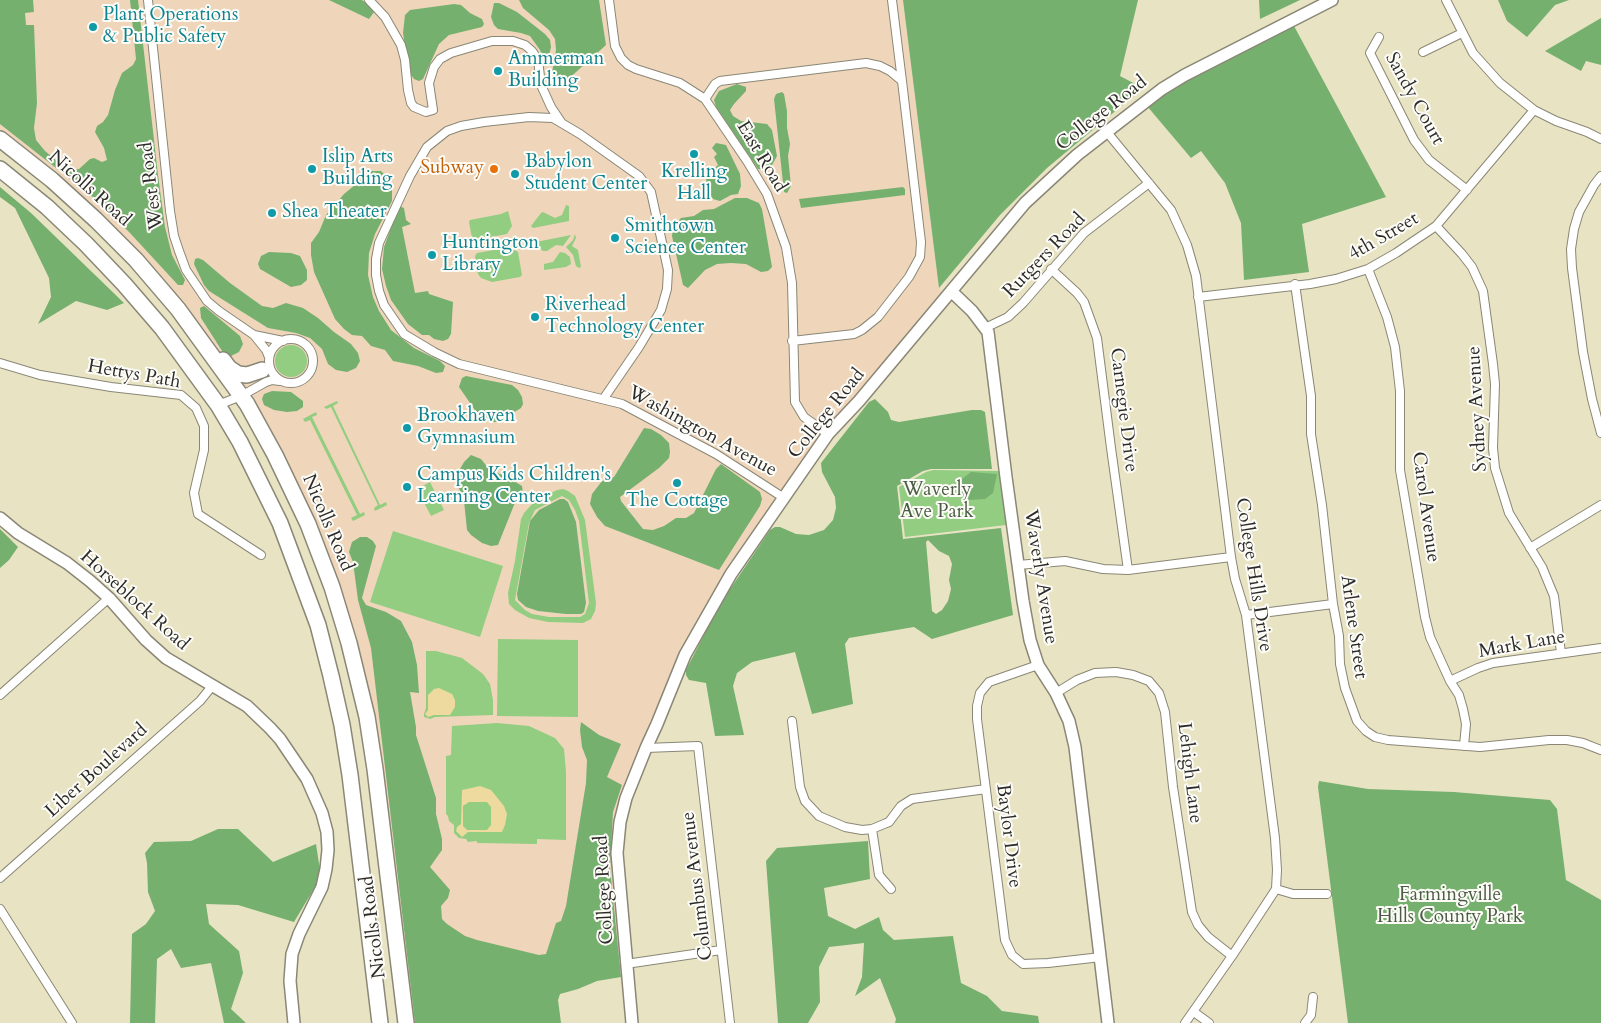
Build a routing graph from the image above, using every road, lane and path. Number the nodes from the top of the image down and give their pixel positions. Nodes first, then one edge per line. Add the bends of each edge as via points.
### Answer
1 (148, 0) edge
2 (369, 0) edge
3 (609, 0) edge
4 (892, 0) edge
5 (1332, 0) edge
6 (1446, 0) edge
7 (1462, 33) junction
8 (1379, 37) dead end
9 (1423, 52) dead end
10 (902, 81) junction
11 (705, 100) junction
12 (1534, 110) junction
13 (561, 122) junction
14 (1106, 131) junction
15 (0, 139) edge
16 (1601, 139) edge
17 (0, 169) edge
18 (1601, 176) edge
19 (1149, 183) junction
20 (1467, 190) junction
21 (1436, 226) junction
22 (1051, 269) junction
23 (1368, 269) junction
24 (156, 284) junction
25 (1295, 284) junction
26 (951, 291) junction
27 (1198, 297) junction
28 (985, 328) junction
29 (254, 336) junction
30 (283, 341) junction
31 (792, 341) junction
32 (267, 362) junction
33 (0, 363) edge
34 (282, 382) junction
35 (238, 393) junction
36 (604, 398) junction
37 (218, 405) junction
38 (828, 434) junction
39 (1601, 434) edge
40 (784, 498) junction
41 (1601, 505) edge
42 (0, 518) edge
43 (1530, 548) junction
44 (261, 555) dead end
45 (1231, 556) junction
46 (1018, 565) junction
47 (1128, 570) junction
48 (108, 598) junction
49 (1333, 604) junction
50 (1246, 615) junction
51 (1601, 648) edge
52 (1560, 654) junction
53 (1038, 665) junction
54 (1450, 680) junction
55 (212, 685) junction
56 (1056, 693) junction
57 (0, 694) edge
58 (792, 721) dead end
59 (1464, 746) junction
60 (646, 748) junction
61 (1601, 750) edge
62 (986, 789) junction
63 (872, 829) junction
64 (0, 878) edge
65 (891, 889) dead end
66 (1276, 889) junction
67 (1327, 894) dead end
68 (0, 909) edge
69 (721, 950) junction
70 (1232, 956) junction
71 (1101, 957) junction
72 (626, 964) junction
73 (1313, 997) dead end
74 (1194, 1012) junction
75 (72, 1023) edge
76 (294, 1023) edge
77 (380, 1023) edge
78 (406, 1023) edge
79 (632, 1023) edge
80 (730, 1023) edge
81 (1108, 1023) edge
82 (1185, 1023) edge
83 (1209, 1023) edge
84 (1305, 1023) edge

1 - 29 street, West Road via 174,236 186,270 207,301
2 - 13 street, Washington Avenue via 386,17 401,45 414,107 432,110 429,83 434,68 450,52 492,41 513,41 525,45 538,60 541,85
3 - 11 street, East Road via 615,46 621,58 636,69 680,83
4 - 10 street
5 - 14 street, College Road via 1185,75
6 - 7 street
7 - 9 street
7 - 12 street via 1484,67
8 - 20 street, Sandy Court via 1370,53 1414,140 1429,160
10 - 11 street via 890,71 866,63 720,82 715,84
10 - 31 street via 921,242 920,258 878,317 862,330 854,334
11 - 31 street, East Road via 767,194 786,247 792,283
12 - 16 street
12 - 20 street, 4th Street
13 - 36 street, Washington Avenue via 646,184 651,192 668,270 662,310
13 - 36 street, Washington Avenue via 547,117 529,117 461,126 447,131 426,147 379,243 376,274 391,318 404,334 434,352 464,365
14 - 19 street, College Hills Drive
14 - 26 street, College Road via 1025,203
15 - 24 highway, Nicolls Road via 74,200
17 - 37 highway, Nicolls Road via 53,212 105,263 162,328
18 - 39 street via 1579,212 1571,249 1584,352
19 - 22 street, Rutgers Road via 1084,233
19 - 27 street, College Hills Drive via 1171,210 1187,245
20 - 21 street, 4th Street
21 - 23 street, 4th Street
21 - 43 street, Sydney Avenue via 1472,268 1482,291 1494,374 1495,468 1509,513
22 - 28 street, Rutgers Road via 1008,317
22 - 47 street, Carnegie Drive via 1084,302 1097,338
23 - 25 street, 4th Street via 1336,279
23 - 54 street, Carol Avenue via 1395,347 1400,391 1400,470 1425,617 1430,637
24 - 32 highway via 192,317 233,372 247,375
24 - 35 highway, Nicolls Road via 194,330
25 - 27 street, 4th Street
25 - 49 street, Arlene Street via 1311,396 1311,434
26 - 28 street, Waverly Avenue
26 - 38 street, College Road
27 - 45 street, College Hills Drive
28 - 46 street, Waverly Avenue
29 - 30 street, West Road
29 - 32 street, West Road via 266,350
30 - 32 street via 273,348
30 - 34 street via 302,342 310,352 312,365 306,377 295,383
31 - 38 street, East Road via 795,402 804,417
32 - 34 street via 273,375
32 - 35 street
33 - 44 street, Hettys Path via 40,375 181,395 196,408 204,426 204,450 194,494 198,514
34 - 35 street via 272,380
35 - 37 street
35 - 78 highway, Nicolls Road via 275,455 308,524 349,643 375,769
36 - 40 street, Washington Avenue via 636,411 716,454
37 - 77 highway, Nicolls Road via 280,523 325,650 350,776
38 - 40 street, College Road
40 - 60 street, College Road via 731,574 685,655
41 - 43 street
42 - 48 street, Horseblock Road via 80,573
43 - 52 street, Sydney Avenue via 1554,596
45 - 47 street
45 - 50 street, College Hills Drive
46 - 47 street via 1065,561
46 - 53 street, Waverly Avenue via 1030,640
48 - 55 street, Horseblock Road via 156,650
48 - 57 street
49 - 50 street
49 - 59 street, Arlene Street via 1340,664 1356,721 1375,737
50 - 66 street, College Hills Drive via 1275,838
51 - 52 street, Mark Lane
52 - 54 street, Mark Lane via 1492,663
53 - 56 street, Waverly Avenue
53 - 62 street, Baylor Drive via 989,682 980,693 977,719
54 - 59 street, Carol Avenue via 1463,709 1466,724
55 - 64 street, Liber Boulevard via 200,701
55 - 76 street, Horseblock Road via 246,706 280,739 314,793 327,832 322,887 292,954 290,981
56 - 70 street, Lehigh Lane via 1095,672 1133,675 1149,681 1159,693 1165,712 1192,912 1208,937
56 - 71 street, Waverly Avenue via 1069,722 1075,747
58 - 63 street via 800,787 809,807 826,820 845,827
59 - 61 street, Arlene Street via 1567,740
60 - 69 street, Columbus Avenue via 698,746
60 - 72 street, College Road via 626,798 617,853
62 - 63 street via 912,799 889,822
62 - 71 street, Baylor Drive via 1005,940 1012,956 1029,965
63 - 65 street via 879,875
66 - 67 street via 1293,894
66 - 70 street
68 - 75 street
69 - 72 street
69 - 80 street, Columbus Avenue
70 - 74 street
71 - 81 street, Waverly Avenue
72 - 79 street, College Road
73 - 84 street via 1311,1015
74 - 82 street
74 - 83 street

